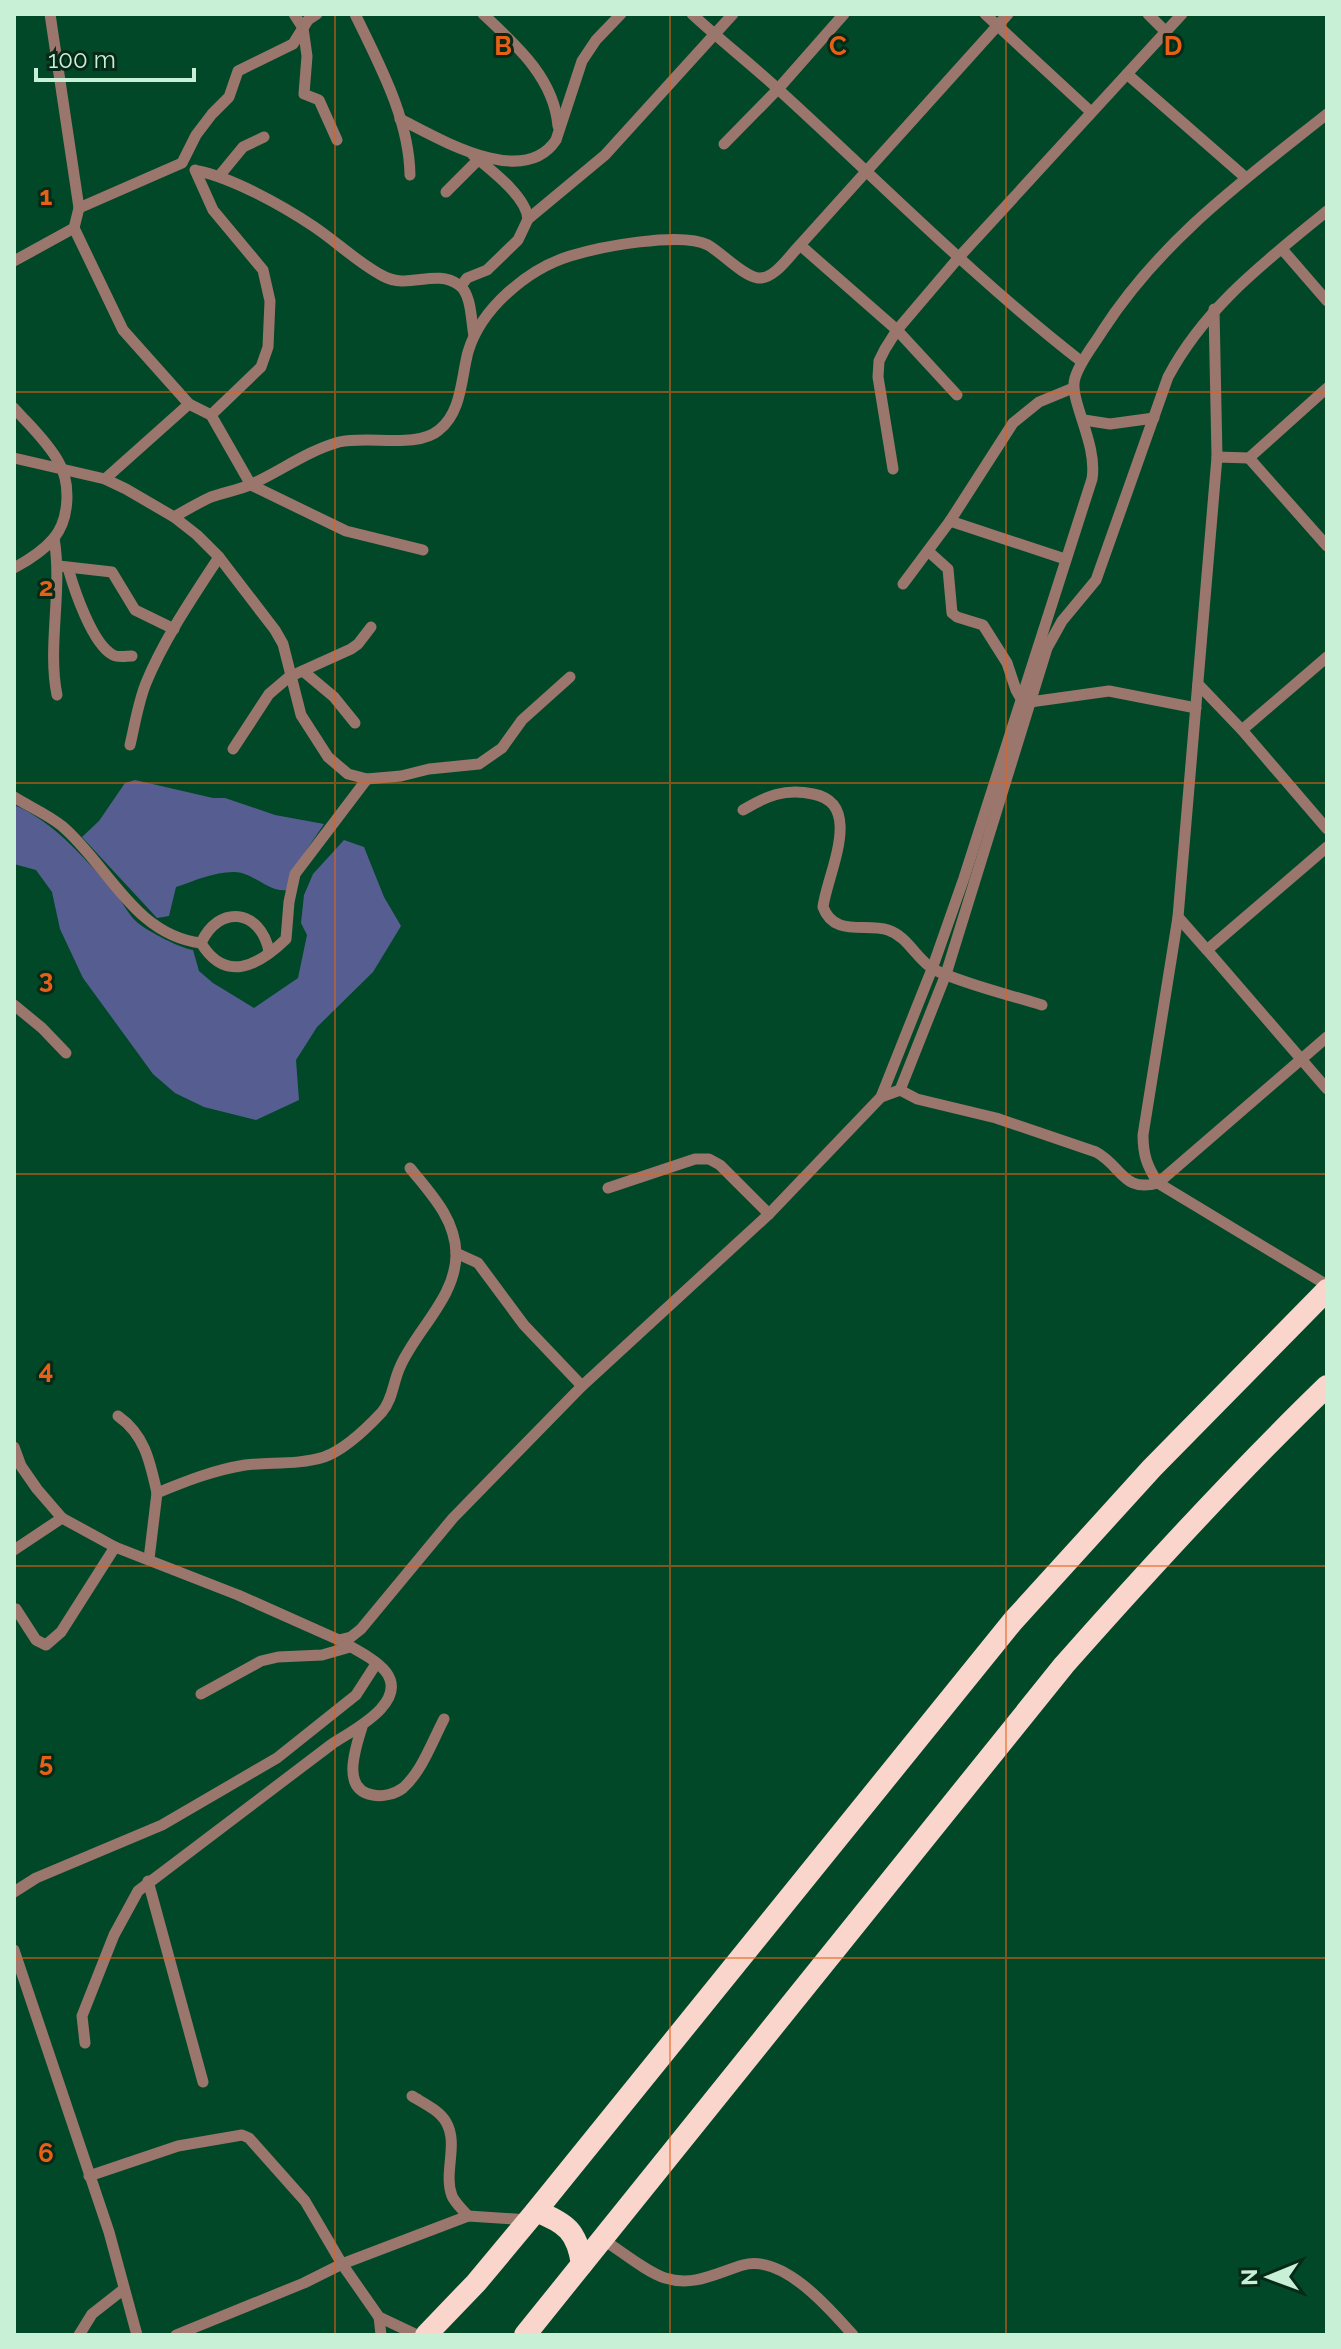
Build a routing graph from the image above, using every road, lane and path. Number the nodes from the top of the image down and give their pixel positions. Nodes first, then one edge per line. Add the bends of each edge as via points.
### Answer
1 (50, 14) edge
2 (294, 14) edge
3 (317, 14) edge
4 (355, 14) edge
5 (483, 14) edge
6 (621, 14) edge
7 (692, 14) edge
8 (733, 14) edge
9 (844, 14) edge
10 (985, 14) edge
11 (1008, 14) edge
12 (1148, 14) edge
13 (1182, 14) edge
14 (998, 25) junction
15 (303, 28) junction
16 (1166, 32) junction
17 (714, 35) junction
18 (1127, 74) junction
19 (778, 89) junction
20 (1091, 112) junction
21 (1327, 114) edge
22 (400, 119) junction
23 (558, 130) junction
24 (264, 137) dead end
25 (337, 140) dead end
26 (724, 144) dead end
27 (475, 157) junction
28 (182, 163) junction
29 (198, 171) junction
30 (865, 172) junction
31 (220, 175) junction
32 (410, 175) dead end
33 (1246, 178) junction
34 (446, 192) dead end
35 (79, 208) junction
36 (1327, 211) edge
37 (528, 219) junction
38 (74, 228) junction
39 (800, 245) junction
40 (1282, 249) junction
41 (960, 256) junction
42 (14, 261) edge
43 (461, 286) junction
44 (1327, 301) edge
45 (1214, 309) junction
46 (897, 330) junction
47 (474, 336) junction
48 (1082, 362) junction
49 (1073, 388) junction
50 (1327, 388) edge
51 (957, 395) dead end
52 (189, 404) junction
53 (14, 408) edge
54 (211, 415) junction
55 (1154, 418) junction
56 (1084, 420) junction
57 (1217, 457) junction
58 (14, 458) edge
59 (1249, 458) junction
60 (893, 469) dead end
61 (63, 471) junction
62 (105, 479) junction
63 (251, 485) junction
64 (174, 517) junction
65 (950, 521) junction
66 (54, 538) junction
67 (1327, 546) edge
68 (423, 550) dead end
69 (928, 551) junction
70 (219, 557) junction
71 (1065, 559) junction
72 (63, 567) junction
73 (14, 568) edge
74 (903, 584) dead end
75 (371, 627) dead end
76 (174, 629) junction
77 (132, 656) dead end
78 (1327, 657) edge
79 (303, 671) junction
80 (289, 677) junction
81 (570, 677) dead end
82 (1198, 684) junction
83 (57, 695) dead end
84 (1025, 699) junction
85 (1196, 708) junction
86 (355, 723) dead end
87 (1242, 730) junction
88 (130, 745) dead end
89 (233, 749) dead end
90 (367, 779) junction
91 (14, 797) edge
92 (743, 810) dead end
93 (1327, 829) edge
94 (1327, 847) edge
95 (1178, 917) junction
96 (201, 943) junction
97 (1207, 950) junction
98 (269, 951) junction
99 (932, 969) junction
100 (946, 974) junction
101 (14, 1005) edge
102 (1042, 1005) dead end
103 (1327, 1037) edge
104 (66, 1053) dead end
105 (1301, 1059) junction
106 (1327, 1089) edge
107 (900, 1090) junction
108 (881, 1097) junction
109 (410, 1168) dead end
110 (1158, 1183) junction
111 (608, 1188) dead end
112 (769, 1214) junction
113 (456, 1253) junction
114 (1327, 1288) edge
115 (582, 1386) junction
116 (1327, 1386) edge
117 (118, 1416) dead end
118 (14, 1447) edge
119 (18, 1467) edge
120 (157, 1493) junction
121 (62, 1518) junction
122 (115, 1547) junction
123 (14, 1550) edge
124 (149, 1559) junction
125 (16, 1609) dead end
126 (345, 1644) junction
127 (376, 1664) junction
128 (201, 1694) dead end
129 (444, 1719) dead end
130 (362, 1727) junction
131 (148, 1881) junction
132 (14, 1892) edge
133 (14, 1950) edge
134 (85, 2043) dead end
135 (203, 2082) dead end
136 (412, 2096) dead end
137 (89, 2176) junction
138 (553, 2190) junction
139 (468, 2216) junction
140 (532, 2216) junction
141 (604, 2237) junction
142 (342, 2264) junction
143 (582, 2264) junction
144 (124, 2289) junction
145 (379, 2317) junction
146 (79, 2335) edge
147 (137, 2335) edge
148 (176, 2335) edge
149 (381, 2335) edge
150 (417, 2335) edge
151 (426, 2335) edge
152 (525, 2335) edge
153 (853, 2335) edge

1 - 35 street
2 - 15 street
3 - 15 street
4 - 22 street
5 - 23 street via 537,70 553,101
6 - 23 street via 588,50
7 - 17 street
8 - 17 street
9 - 19 street
10 - 14 street
11 - 14 street
12 - 16 street
13 - 16 street
14 - 20 street
14 - 30 street
15 - 25 street via 304,94 319,100
15 - 28 street via 293,44 238,71 229,97 196,135
16 - 18 street
17 - 19 street
17 - 37 street via 605,155
18 - 20 street
18 - 33 street
19 - 26 street
19 - 30 street
20 - 41 street
21 - 33 street
22 - 27 street
22 - 32 street
23 - 27 street via 552,147 524,160
24 - 31 street via 243,147
27 - 34 street
27 - 37 street via 518,195
28 - 29 street
28 - 35 street
29 - 31 street
29 - 54 street via 213,210 263,270 270,301 268,347 261,367
30 - 39 street
30 - 41 street
31 - 43 street via 312,225 383,276 406,283 439,277
33 - 48 street via 1164,251 1121,302
35 - 38 street
36 - 40 street
37 - 43 street via 518,240
38 - 42 street
38 - 52 street via 123,330
39 - 46 street
39 - 47 street via 768,277 759,278 693,240 568,256 540,268 506,295
40 - 44 street
40 - 45 street
41 - 46 street
41 - 48 street
43 - 47 street
45 - 55 street via 1184,346
45 - 57 street
46 - 51 street
46 - 60 street via 879,361 878,377
47 - 63 street via 459,397 437,433 423,439 339,442
48 - 49 street
49 - 56 street
49 - 65 street via 1039,402 1013,423
50 - 59 street
52 - 54 street
52 - 62 street
53 - 61 street
54 - 63 street
55 - 56 street via 1110,424
55 - 84 street via 1096,580 1054,634
56 - 71 street via 1094,467
57 - 59 street
57 - 82 street
58 - 61 street
59 - 67 street
61 - 62 street
61 - 66 street via 66,508
62 - 64 street
63 - 64 street
63 - 68 street via 346,531
64 - 70 street
65 - 69 street
65 - 71 street
66 - 72 street
66 - 73 street
69 - 74 street
69 - 84 street via 948,569 952,613 983,625
70 - 76 street
70 - 80 street via 275,630
71 - 84 street
72 - 76 street via 112,572 135,610
72 - 77 street via 107,650
72 - 83 street via 56,623
75 - 79 street via 351,649
76 - 88 street via 145,686
78 - 87 street
79 - 80 street
79 - 86 street
80 - 89 street via 263,700
80 - 90 street via 301,715 328,757 348,774
81 - 90 street via 522,720 502,748 479,764
82 - 85 street
82 - 87 street
84 - 85 street via 1109,691
84 - 99 street
84 - 100 street
85 - 95 street
87 - 93 street
90 - 98 street via 295,874 286,939
91 - 96 street via 62,827 155,927
92 - 99 street via 778,793 811,793 832,802 840,838 824,896 826,915 844,927 895,933
94 - 97 street
95 - 97 street
95 - 110 street via 1143,1135 1146,1164
96 - 98 street via 208,955 233,967 260,961
96 - 98 street via 217,921 231,916 258,925
97 - 105 street
99 - 100 street
99 - 108 street
100 - 102 street
100 - 107 street
101 - 104 street
103 - 105 street
105 - 106 street
105 - 110 street
107 - 108 street
107 - 110 street via 1096,1152 1135,1186
108 - 112 street
109 - 113 street via 443,1210
110 - 114 street
111 - 112 street via 709,1159
112 - 115 street
113 - 115 street via 478,1263 524,1325
113 - 120 street via 447,1289 406,1355 383,1411 341,1447 308,1460 223,1469
114 - 138 highway via 1013,1621
115 - 126 street via 453,1518
116 - 141 highway via 1246,1464 1064,1665
117 - 120 street via 141,1438
118 - 119 street
119 - 121 street
120 - 124 street
121 - 122 street
121 - 123 street
122 - 124 street
122 - 125 street via 61,1632 46,1645 36,1640
124 - 126 street
126 - 127 street
126 - 128 street via 322,1655 261,1661
127 - 130 street via 385,1671 390,1690 386,1704
127 - 132 street via 356,1695 277,1758 162,1825
129 - 130 street via 415,1774 396,1792 383,1795 370,1795 353,1776
130 - 131 street
131 - 134 street via 132,1898 82,2016
131 - 135 street
133 - 137 street
136 - 139 street via 446,2122 452,2197
137 - 142 street via 178,2146 242,2135 305,2201
137 - 144 street
138 - 140 highway
138 - 141 highway via 567,2210
139 - 140 street
139 - 142 street
140 - 143 highway via 564,2224 580,2246
140 - 151 highway
141 - 143 highway
141 - 153 street via 665,2278 693,2282 759,2262 778,2269 822,2300
142 - 145 street
142 - 148 street
143 - 152 highway
144 - 146 street via 92,2314
144 - 147 street
145 - 149 street
145 - 150 street

